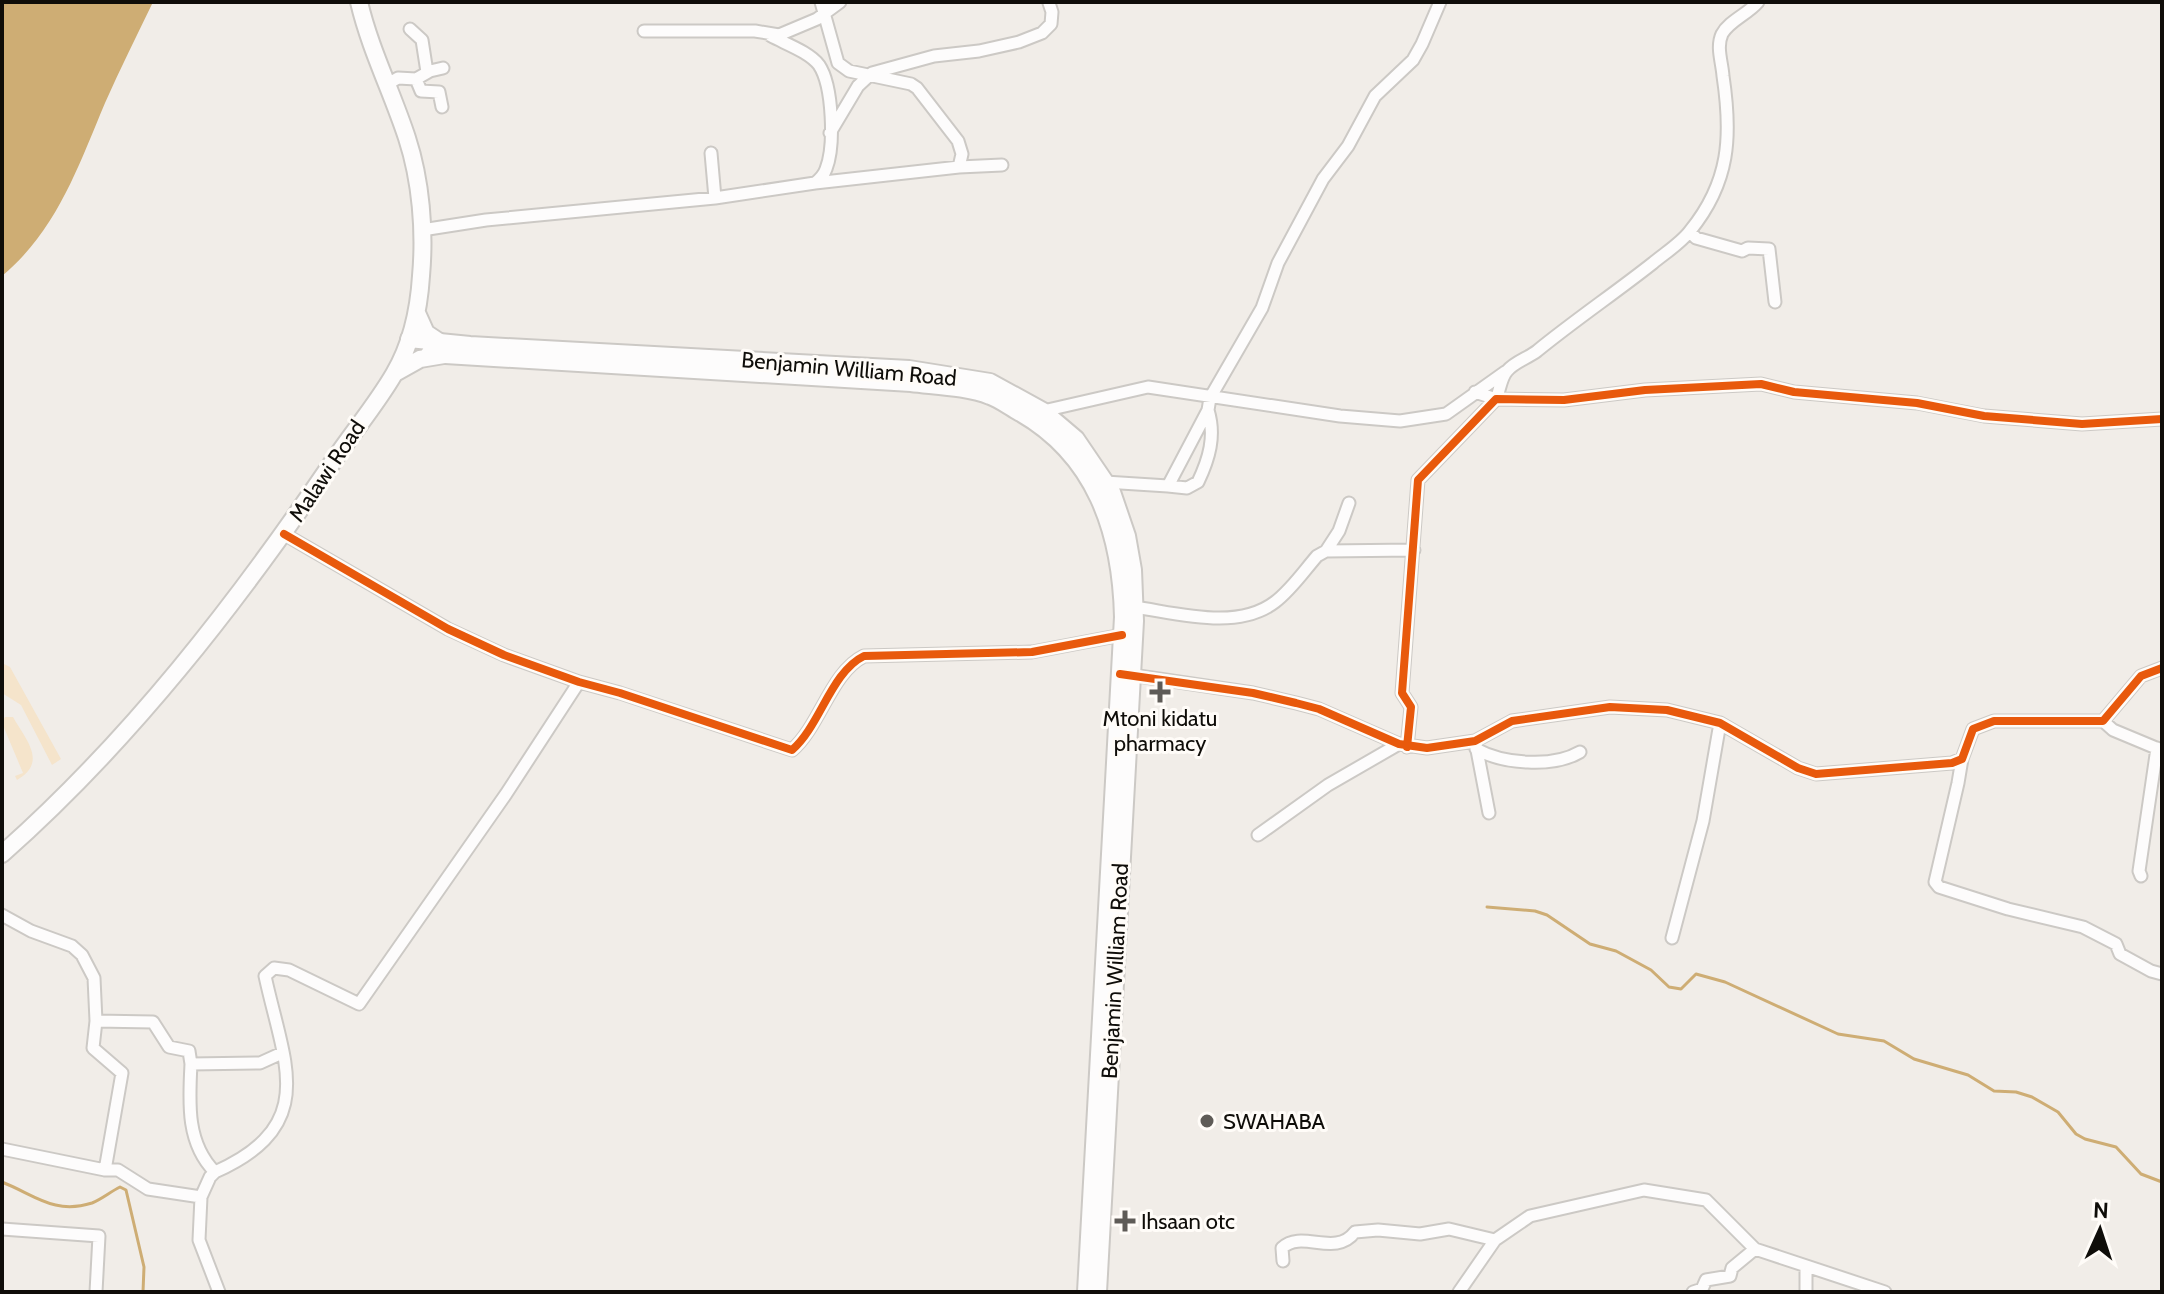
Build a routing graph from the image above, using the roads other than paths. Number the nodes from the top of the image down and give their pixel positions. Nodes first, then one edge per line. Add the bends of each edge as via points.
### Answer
1 (359, 2) edge
2 (840, 2) edge
3 (1440, 2) edge
4 (1758, 2) edge
5 (1049, 3) edge
6 (823, 8) edge
7 (410, 29) dead end
8 (644, 31) dead end
9 (771, 36) junction
10 (443, 68) dead end
11 (868, 75) junction
12 (422, 76) junction
13 (386, 85) junction
14 (442, 107) dead end
15 (830, 133) junction
16 (711, 153) dead end
17 (1002, 165) dead end
18 (959, 167) junction
19 (815, 183) junction
20 (715, 198) junction
21 (422, 230) junction
22 (1690, 232) junction
23 (1775, 302) dead end
24 (417, 313) junction
25 (406, 346) junction
26 (442, 349) junction
27 (1505, 372) junction
28 (395, 373) junction
29 (1487, 383) junction
30 (1475, 392) junction
31 (1498, 394) junction
32 (1209, 404) junction
33 (1043, 411) junction
34 (2162, 419) edge
35 (1100, 485) junction
36 (1168, 486) junction
37 (1349, 503) dead end
38 (284, 534) junction
39 (1414, 550) junction
40 (1326, 551) junction
41 (1134, 607) junction
42 (1122, 635) junction
43 (2162, 668) edge
44 (1126, 674) junction
45 (579, 682) junction
46 (2103, 721) junction
47 (1720, 723) junction
48 (1403, 745) junction
49 (1475, 745) junction
50 (2160, 749) edge
51 (1580, 752) dead end
52 (1962, 759) junction
53 (1489, 813) dead end
54 (1258, 835) dead end
55 (2, 854) edge
56 (2141, 876) dead end
57 (2, 915) edge
58 (1672, 938) dead end
59 (2162, 974) edge
60 (96, 1021) junction
61 (282, 1053) junction
62 (191, 1064) junction
63 (2, 1149) edge
64 (105, 1170) junction
65 (215, 1172) junction
66 (201, 1197) junction
67 (2, 1229) edge
68 (1495, 1240) junction
69 (1755, 1249) junction
70 (1283, 1261) dead end
71 (1806, 1267) junction
72 (96, 1292) edge
73 (219, 1292) edge
74 (1086, 1292) edge
75 (1098, 1292) edge
76 (1459, 1292) edge
77 (1693, 1292) edge
78 (1806, 1292) edge
79 (1885, 1292) edge

1 - 13 main road, Malawi Road
2 - 6 street
3 - 32 street via 1413,60 1375,96 1323,179
4 - 22 street via 1720,37 1728,142 1720,181
5 - 11 street via 1051,24 1030,39 934,56
6 - 9 street via 789,32
6 - 11 street via 838,63
7 - 12 street via 422,40
8 - 9 street via 751,31
9 - 15 street via 818,65 830,99
10 - 12 street
11 - 15 street
11 - 18 street via 917,88 958,141
12 - 13 street via 400,77
12 - 14 street via 421,91 439,92
13 - 21 main road, Malawi Road via 413,161
15 - 19 street via 828,165
16 - 20 street
17 - 18 street
18 - 19 street
19 - 20 street
20 - 21 street
21 - 24 main road, Malawi Road
22 - 23 street via 1742,251 1769,249
22 - 27 street via 1594,310
24 - 25 main road, Malawi Road
24 - 26 main road via 426,333
25 - 26 main road, Benjamin William Road
25 - 28 main road, Malawi Road
26 - 28 main road
26 - 33 main road, Benjamin William Road via 909,369 990,382
26 - 35 main road, Benjamin William Road via 911,383 989,395 1038,422
27 - 29 street
27 - 31 street
28 - 38 main road, Malawi Road
29 - 30 street
29 - 31 street
30 - 31 street
30 - 32 street via 1446,414 1400,421
31 - 34 street via 1564,400 1761,384 1984,416 2082,424
31 - 39 street via 1418,480
32 - 33 street via 1140,387
32 - 36 street
32 - 36 street via 1211,451 1198,482 1187,488
33 - 35 main road, Benjamin William Road via 1076,439
35 - 36 street
35 - 41 main road, Benjamin William Road via 1112,492 1127,536
35 - 42 main road, Benjamin William Road via 1121,569
37 - 40 street
38 - 45 street via 448,629
38 - 55 main road, Malawi Road via 175,674 66,796
39 - 40 street
39 - 48 street via 1402,693 1411,707
40 - 41 street via 1275,602 1242,617
41 - 44 main road, Benjamin William Road
42 - 44 main road, Benjamin William Road
42 - 45 street via 1032,652 864,656 848,668 792,750
43 - 46 street via 2141,676
44 - 48 street via 1296,703
44 - 74 main road, Benjamin William Road
44 - 75 main road, Benjamin William Road
45 - 61 street via 359,1004 289,970 274,968 265,976
46 - 50 street
46 - 52 street via 1981,724 1973,729
47 - 49 street via 1667,710 1610,707 1512,721
47 - 52 street via 1816,774 1943,765
47 - 58 street via 1703,821
48 - 49 street
48 - 54 street via 1328,785
49 - 51 street via 1496,757 1533,760 1560,760
49 - 53 street
50 - 56 street
52 - 59 street via 1935,882 1939,887 2083,927 2116,944 2120,954
57 - 60 street via 77,949 94,978
60 - 62 street via 153,1022 169,1047 189,1051
60 - 64 street via 95,1052 122,1073
61 - 62 street via 260,1063
61 - 65 street via 288,1096 278,1123 243,1159
62 - 65 street via 191,1124 198,1148
63 - 64 street
64 - 66 street via 118,1170 148,1189
65 - 66 street
66 - 73 street via 199,1240
67 - 72 street via 99,1236
68 - 69 street via 1530,1216 1644,1190 1706,1200
68 - 70 street via 1449,1229 1420,1234 1355,1232 1333,1245 1286,1244
68 - 76 street
69 - 71 street
69 - 77 street via 1730,1276 1706,1280
71 - 78 street
71 - 79 street

